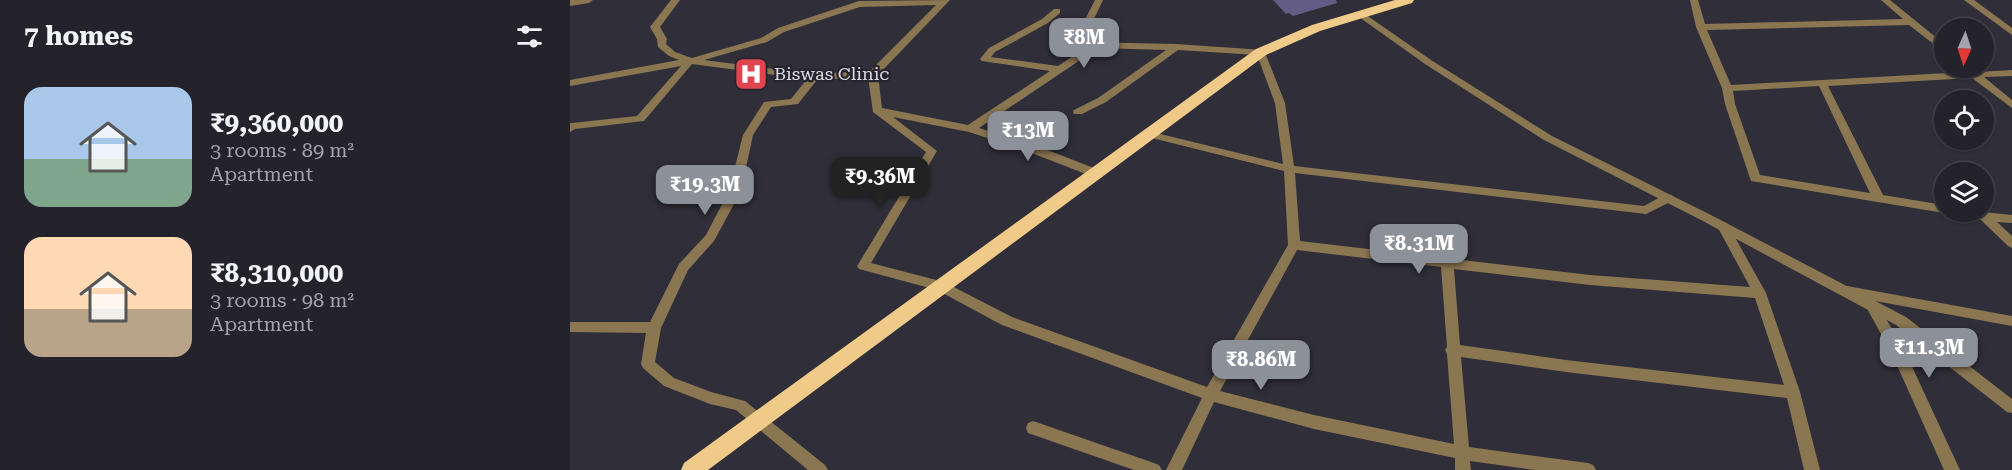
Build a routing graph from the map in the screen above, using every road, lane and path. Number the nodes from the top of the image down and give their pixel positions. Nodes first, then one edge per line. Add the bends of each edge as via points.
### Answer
1 (589, 0) edge
2 (676, 0) edge
3 (1099, 0) edge
4 (1408, 0) edge
5 (1694, 0) edge
6 (1885, 0) edge
7 (1968, 0) edge
8 (944, 1) edge
9 (570, 3) edge
10 (1057, 11) dead end
11 (1362, 15) junction
12 (1911, 22) junction
13 (1701, 27) junction
14 (2012, 32) edge
15 (1934, 41) edge
16 (1096, 45) junction
17 (1176, 47) junction
18 (1261, 52) junction
19 (690, 61) junction
20 (1058, 69) junction
21 (2012, 73) edge
22 (873, 74) junction
23 (1994, 74) edge
24 (814, 77) junction
25 (1934, 78) edge
26 (1978, 78) edge
27 (570, 83) edge
28 (1822, 83) junction
29 (1727, 88) junction
30 (2012, 105) edge
31 (877, 110) junction
32 (1078, 112) dead end
33 (570, 129) edge
34 (970, 129) junction
35 (1148, 134) junction
36 (1289, 169) junction
37 (1095, 173) junction
38 (1878, 197) junction
39 (1668, 198) junction
40 (1934, 207) edge
41 (1994, 217) edge
42 (2012, 219) edge
43 (1990, 222) edge
44 (1723, 226) junction
45 (2012, 243) edge
46 (1294, 245) junction
47 (1447, 264) junction
48 (940, 286) junction
49 (1843, 290) junction
50 (1760, 293) junction
51 (1871, 305) junction
52 (2012, 321) edge
53 (570, 327) edge
54 (654, 328) junction
55 (1452, 350) junction
56 (1793, 392) junction
57 (1209, 394) junction
58 (2012, 407) edge
59 (757, 421) junction
60 (1033, 428) dead end
61 (1462, 453) junction
62 (690, 470) edge
63 (820, 470) edge
64 (1154, 470) edge
65 (1174, 470) edge
66 (1462, 470) edge
67 (1588, 470) edge
68 (1812, 470) edge
69 (1952, 470) edge

1 - 9 street
2 - 19 street via 656,27 661,45
3 - 16 street via 1077,45
4 - 11 highway
5 - 13 street
6 - 12 street
7 - 14 street
8 - 19 street via 859,4 781,30 754,44
8 - 22 street
10 - 20 street via 992,50 986,59
11 - 18 highway via 1316,28
11 - 39 street via 1548,138
12 - 13 street
12 - 15 street
13 - 29 street
16 - 17 street
16 - 20 street
17 - 18 street
17 - 32 street via 1102,100
18 - 35 highway
18 - 36 street via 1280,104
19 - 24 street
19 - 27 street
19 - 33 street via 640,119
20 - 34 street
21 - 23 street
22 - 24 street
22 - 31 street
24 - 54 street via 794,102 768,104 748,135 735,191 710,238 682,267
25 - 28 street
26 - 30 street
28 - 29 street
28 - 38 street
29 - 38 street via 1755,178
31 - 34 street
31 - 48 street via 932,151 863,266
34 - 37 street
35 - 36 street
35 - 37 highway
36 - 39 street via 1646,210
36 - 46 street
37 - 48 highway
38 - 40 street
39 - 44 street
41 - 42 street
43 - 45 street
44 - 49 street
44 - 50 street
46 - 47 street
46 - 57 street
47 - 50 street
47 - 55 street
48 - 57 street via 1007,321
48 - 59 highway
49 - 51 street
49 - 52 street
50 - 56 street
51 - 58 street via 1901,321
51 - 69 street via 1897,349
53 - 54 street
54 - 59 street via 648,364 669,382 740,405
55 - 56 street
55 - 61 street
56 - 68 street
57 - 61 street via 1314,422
57 - 65 street
59 - 62 highway
59 - 63 street
60 - 64 street
61 - 66 street
61 - 67 street

